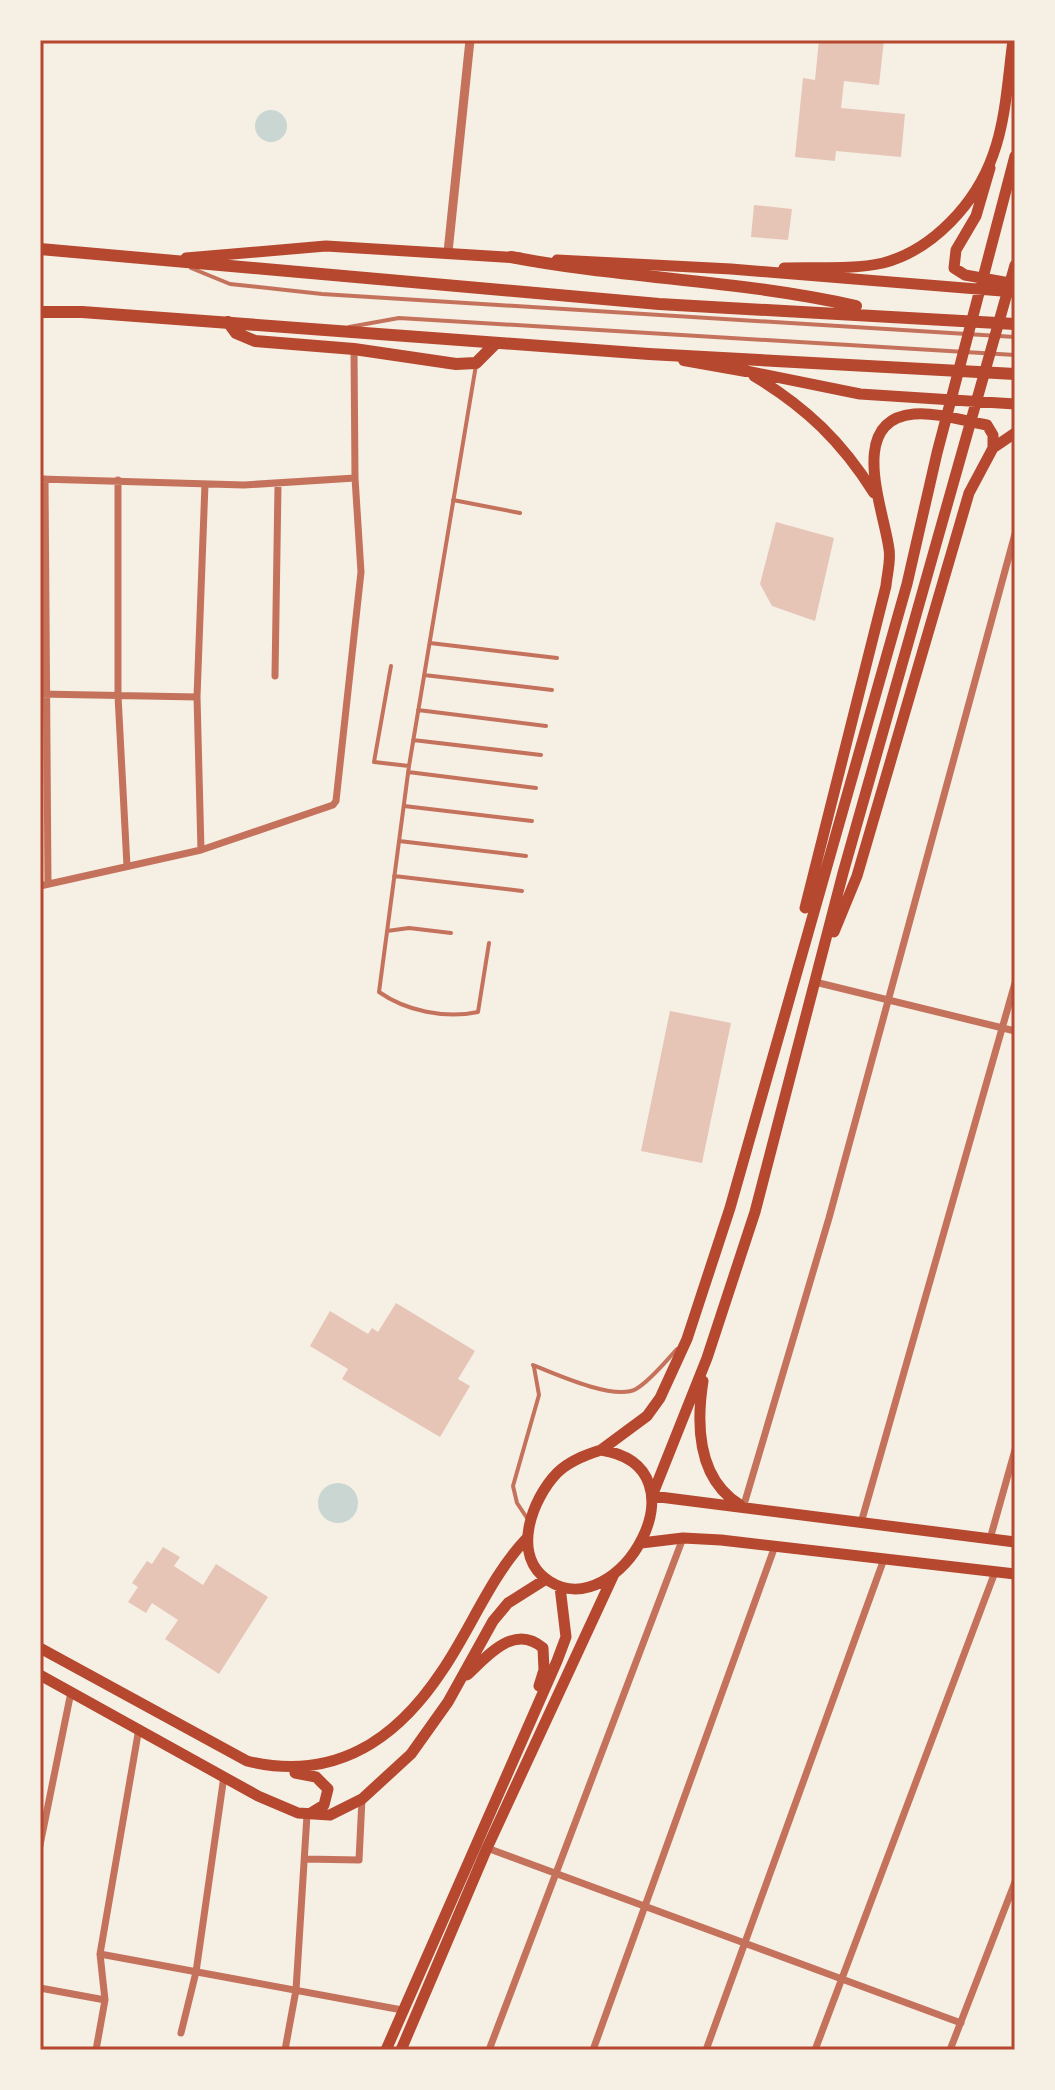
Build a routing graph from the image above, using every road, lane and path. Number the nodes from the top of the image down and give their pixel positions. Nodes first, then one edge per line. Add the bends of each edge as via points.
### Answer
1 (470, 40) edge
2 (1013, 40) edge
3 (993, 156) junction
4 (1015, 156) edge
5 (40, 249) edge
6 (448, 252) junction
7 (511, 257) junction
8 (171, 259) junction
9 (1015, 265) edge
10 (731, 269) junction
11 (1014, 281) edge
12 (1015, 292) edge
13 (40, 312) edge
14 (891, 314) junction
15 (228, 322) junction
16 (1015, 324) edge
17 (331, 330) junction
18 (1015, 337) edge
19 (496, 343) junction
20 (354, 349) junction
21 (649, 354) junction
22 (1015, 355) edge
23 (476, 363) junction
24 (746, 371) junction
25 (1015, 374) edge
26 (1015, 404) edge
27 (1015, 433) edge
28 (993, 448) junction
29 (355, 478) junction
30 (42, 479) edge
31 (118, 480) junction
32 (205, 484) junction
33 (278, 485) junction
34 (453, 500) junction
35 (881, 506) junction
36 (520, 513) dead end
37 (1015, 534) edge
38 (430, 643) junction
39 (557, 658) dead end
40 (391, 666) dead end
41 (424, 675) junction
42 (275, 676) dead end
43 (552, 690) dead end
44 (43, 694) edge
45 (118, 696) junction
46 (197, 697) junction
47 (418, 710) junction
48 (546, 726) dead end
49 (413, 740) junction
50 (541, 755) dead end
51 (409, 769) junction
52 (536, 788) dead end
53 (404, 806) junction
54 (532, 821) dead end
55 (399, 841) junction
56 (201, 850) junction
57 (526, 856) dead end
58 (127, 866) junction
59 (394, 876) junction
60 (44, 885) edge
61 (522, 891) dead end
62 (387, 931) junction
63 (451, 933) dead end
64 (489, 943) dead end
65 (818, 969) junction
66 (815, 982) junction
67 (1015, 983) edge
68 (791, 985) junction
69 (888, 1000) junction
70 (1002, 1028) junction
71 (1015, 1031) edge
72 (687, 1339) junction
73 (707, 1358) junction
74 (601, 1450) junction
75 (1015, 1450) edge
76 (652, 1496) junction
77 (743, 1508) junction
78 (529, 1521) junction
79 (861, 1523) junction
80 (527, 1538) junction
81 (683, 1538) junction
82 (990, 1539) junction
83 (1015, 1542) edge
84 (641, 1543) junction
85 (775, 1546) junction
86 (884, 1559) junction
87 (995, 1572) junction
88 (614, 1574) junction
89 (1015, 1574) edge
90 (546, 1579) junction
91 (560, 1587) junction
92 (40, 1648) edge
93 (40, 1675) edge
94 (461, 1681) junction
95 (71, 1692) junction
96 (530, 1718) junction
97 (139, 1728) junction
98 (279, 1768) junction
99 (224, 1776) junction
100 (362, 1799) junction
101 (307, 1815) junction
102 (40, 1845) edge
103 (487, 1848) junction
104 (305, 1859) junction
105 (555, 1873) junction
106 (1015, 1882) edge
107 (646, 1906) junction
108 (746, 1944) junction
109 (100, 1954) junction
110 (196, 1972) junction
111 (843, 1979) junction
112 (40, 1988) edge
113 (296, 1990) junction
114 (105, 2000) junction
115 (402, 2010) junction
116 (961, 2023) junction
117 (181, 2033) dead end
118 (96, 2050) edge
119 (285, 2050) edge
120 (386, 2050) edge
121 (401, 2050) edge
122 (489, 2050) edge
123 (593, 2050) edge
124 (706, 2050) edge
125 (815, 2050) edge
126 (950, 2050) edge

1 - 6 street
2 - 3 main road
3 - 10 main road via 957,217 909,253 882,263
3 - 11 main road via 976,216 956,250 954,268 965,275
4 - 68 main road via 907,584
5 - 8 main road
6 - 7 main road
6 - 8 main road via 326,246
7 - 10 main road
7 - 14 main road via 587,272 787,290
8 - 14 main road via 643,303
8 - 18 lane via 230,284 286,291
9 - 11 main road
10 - 12 main road
11 - 65 main road
13 - 15 main road
14 - 16 main road
15 - 17 main road
15 - 20 main road via 236,333 255,341
17 - 19 main road
17 - 22 lane via 399,318
19 - 21 main road
19 - 23 main road
20 - 23 main road
20 - 29 street
21 - 24 main road
21 - 25 main road
23 - 34 lane
24 - 26 main road via 860,394
24 - 35 main road via 806,410 838,441
27 - 28 main road
28 - 35 main road via 987,425 926,414 899,418 884,429 873,451
28 - 65 main road via 969,493 857,876
29 - 33 street
29 - 56 street via 361,572 336,801
30 - 31 street
30 - 44 street
31 - 32 street
31 - 45 street
32 - 33 street
32 - 46 street
33 - 42 street
34 - 36 lane
34 - 38 lane
35 - 68 main road via 890,552 886,586 814,866
37 - 69 street
38 - 39 lane
38 - 41 lane
40 - 51 lane via 374,762
41 - 43 lane
41 - 47 lane
44 - 45 street
44 - 60 street
45 - 46 street
45 - 58 street
46 - 56 street
47 - 48 lane
47 - 49 lane
49 - 50 lane
49 - 51 lane
51 - 52 lane
51 - 53 lane
53 - 54 lane
53 - 55 lane
55 - 57 lane
55 - 59 lane
56 - 58 street
58 - 60 street
59 - 61 lane
59 - 62 lane
62 - 63 lane
62 - 64 lane via 379,992 399,1005 460,1016 478,1012
65 - 66 main road
66 - 69 street
66 - 73 main road via 755,1212
67 - 70 street
68 - 72 main road via 730,1208
69 - 70 street
69 - 77 street
70 - 71 street
70 - 79 street
72 - 74 main road via 647,1416
72 - 78 lane via 644,1382 623,1393 533,1365 539,1395 513,1486
73 - 76 main road
73 - 77 main road via 699,1402 703,1448 720,1493
74 - 76 main road via 636,1462
74 - 78 main road via 558,1471
75 - 82 street
76 - 77 main road
76 - 84 main road
77 - 79 main road
78 - 80 main road
79 - 82 main road
80 - 90 main road
80 - 98 main road via 508,1558 443,1671 397,1725 334,1762
81 - 84 main road
81 - 85 main road
81 - 105 street
82 - 83 main road
84 - 88 main road
85 - 86 main road
85 - 107 street
86 - 87 main road
86 - 108 street
87 - 89 main road
87 - 111 street
88 - 91 main road via 585,1586
88 - 103 main road
90 - 91 main road
90 - 94 main road via 508,1603 493,1621
91 - 96 main road via 566,1637
92 - 98 main road via 247,1761
93 - 95 main road
94 - 96 main road via 499,1646 513,1639 537,1642 543,1648 544,1670
94 - 100 main road via 411,1754
95 - 97 main road
95 - 102 street
96 - 115 main road
97 - 99 main road
97 - 109 street
98 - 101 main road via 316,1777 328,1789 324,1805
99 - 101 main road
99 - 110 street
100 - 101 main road via 330,1815
100 - 104 street via 359,1860
101 - 104 street
103 - 105 street
103 - 121 main road
104 - 113 street
105 - 107 street
105 - 122 street
106 - 116 street
107 - 108 street
107 - 123 street
108 - 111 street
108 - 124 street
109 - 110 street
109 - 114 street
110 - 113 street
110 - 117 street
111 - 116 street
111 - 125 street
112 - 114 street
113 - 115 street
113 - 119 street
114 - 118 street
115 - 120 main road
116 - 126 street

